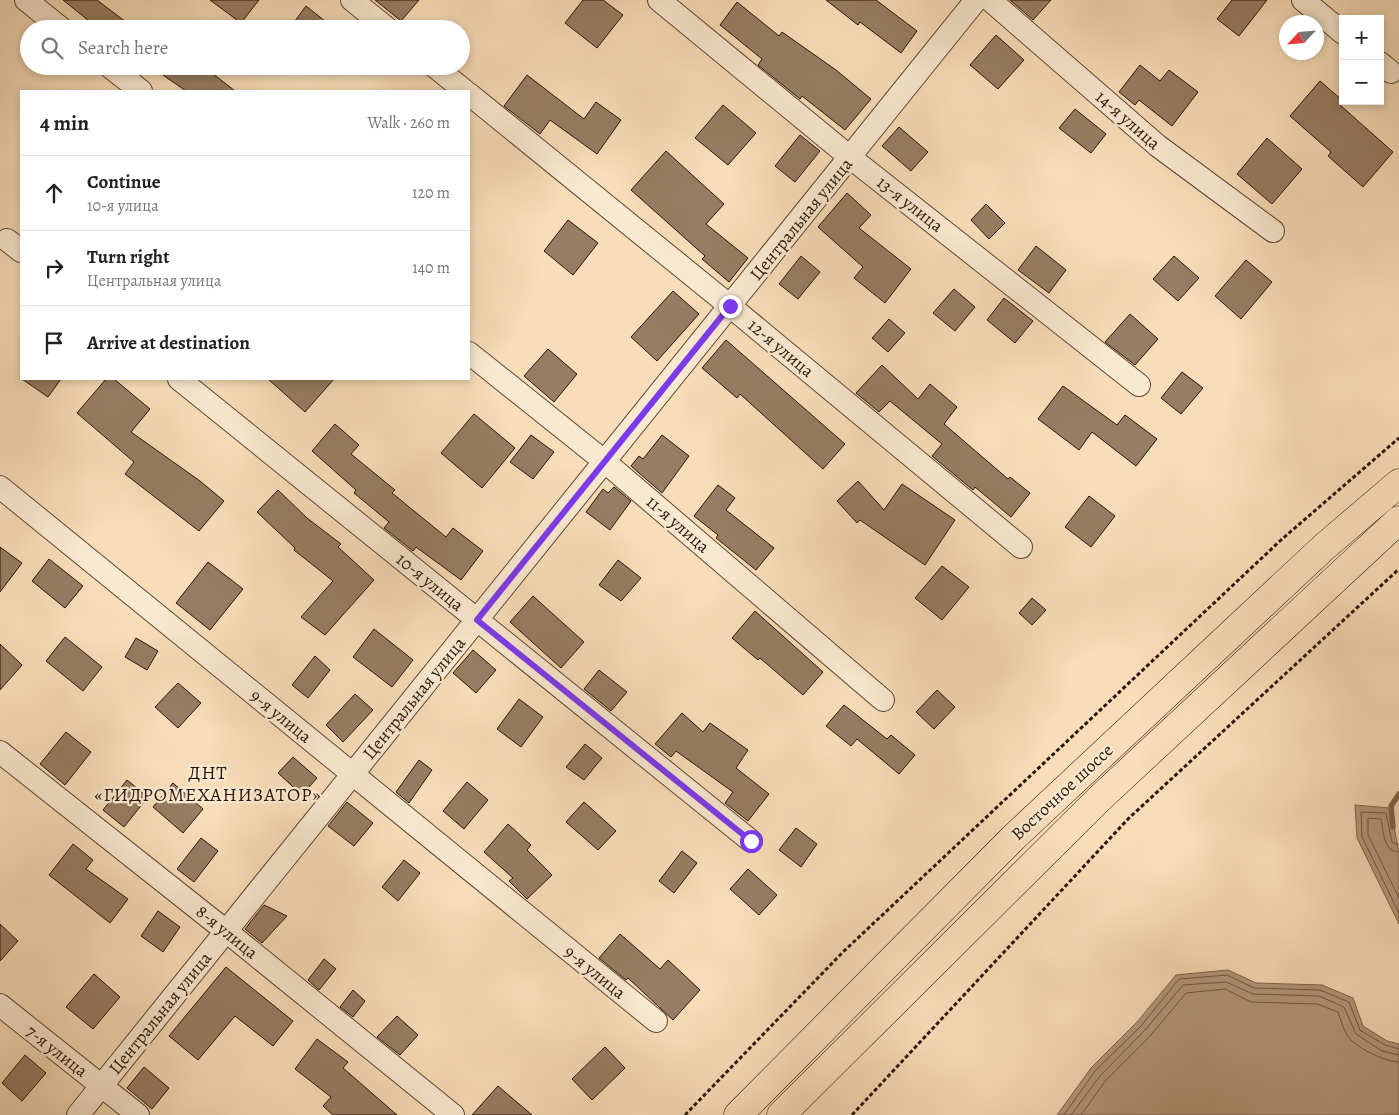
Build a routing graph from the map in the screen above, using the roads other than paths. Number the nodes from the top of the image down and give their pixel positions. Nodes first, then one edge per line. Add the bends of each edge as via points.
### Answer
1 (26, 0) edge
2 (352, 0) edge
3 (659, 0) edge
4 (976, 0) edge
5 (990, 0) edge
6 (1303, 0) edge
7 (51, 20) edge
8 (377, 20) edge
9 (1339, 29) edge
10 (120, 75) edge
11 (445, 75) edge
12 (139, 90) edge
13 (464, 90) edge
14 (470, 95) edge
15 (851, 158) junction
16 (1273, 231) dead end
17 (730, 306) junction
18 (470, 354) edge
19 (180, 380) edge
20 (1140, 385) dead end
21 (604, 461) junction
22 (1399, 483) edge
23 (0, 487) edge
24 (1399, 520) edge
25 (1021, 548) dead end
26 (477, 620) junction
27 (883, 700) dead end
28 (0, 752) edge
29 (352, 774) junction
30 (751, 841) dead end
31 (226, 931) junction
32 (0, 1005) edge
33 (656, 1021) dead end
34 (101, 1086) junction
35 (78, 1115) edge
36 (138, 1115) edge
37 (453, 1115) edge
38 (738, 1115) edge
39 (781, 1115) edge

1 - 7 street
2 - 8 street
3 - 15 street, 13-я улица
4 - 15 street, Центральная улица
5 - 16 street, 14-я улица via 1158,146
6 - 9 street
10 - 12 street
11 - 13 street
14 - 17 street, 12-я улица
15 - 17 street, Центральная улица
15 - 20 street, 13-я улица
17 - 21 street, Центральная улица
17 - 25 street, 12-я улица
18 - 21 street, 11-я улица
19 - 26 street, 10-я улица
21 - 26 street, Центральная улица
21 - 27 street, 11-я улица
22 - 38 highway, Восточное шоссе via 1324,548 1013,838
23 - 29 street, 9-я улица
24 - 39 highway, Восточное шоссе via 1099,799
26 - 29 street, Центральная улица
26 - 30 street, 10-я улица
28 - 31 street, 8-я улица
29 - 31 street, Центральная улица
29 - 33 street, 9-я улица
31 - 34 street, Центральная улица
31 - 37 street, 8-я улица
32 - 34 street, 7-я улица
34 - 35 street, Центральная улица
34 - 36 street, 7-я улица

